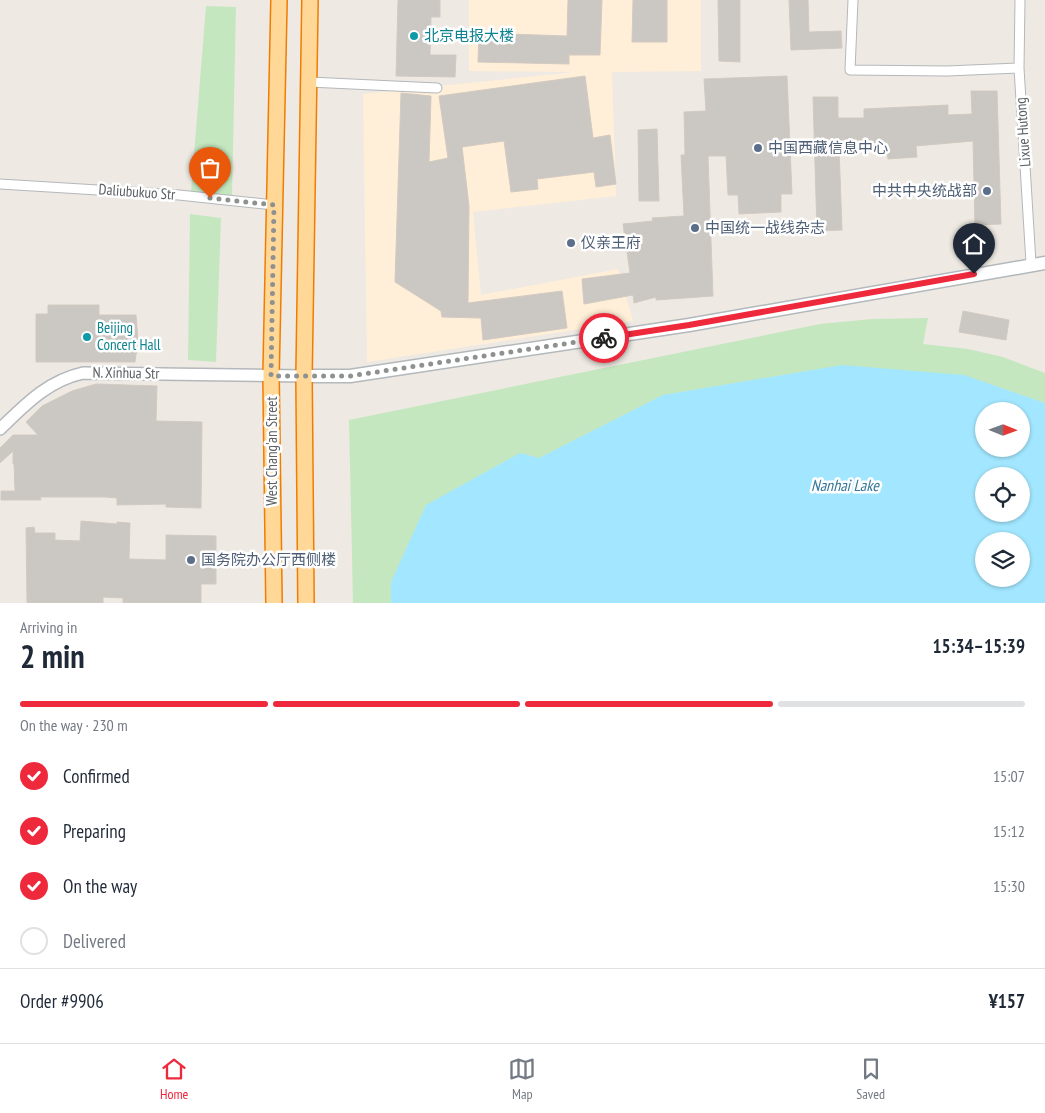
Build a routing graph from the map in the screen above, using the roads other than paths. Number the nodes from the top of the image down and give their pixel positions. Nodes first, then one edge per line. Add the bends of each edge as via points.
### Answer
1 (279, 0) edge
2 (310, 0) edge
3 (853, 0) edge
4 (1020, 0) edge
5 (1019, 68) junction
6 (309, 82) junction
7 (437, 88) dead end
8 (0, 184) edge
9 (274, 205) junction
10 (1031, 263) junction
11 (1045, 263) edge
12 (271, 376) junction
13 (304, 376) junction
14 (0, 429) edge
15 (274, 603) edge
16 (306, 603) edge

1 - 9 highway, West Chang'an Street
2 - 6 highway, West Chang'an Street
3 - 5 street via 850,70
4 - 5 street, Lixue Hutong
5 - 10 street, Lixue Hutong
6 - 7 street
6 - 13 highway, West Chang'an Street
8 - 9 street, Daliubukuo Str via 179,195
9 - 12 highway, West Chang'an Street
10 - 11 main road
10 - 13 main road via 689,325 350,376
12 - 13 street, N. Xinhua Str
12 - 14 street, N. Xinhua Str via 82,373 63,378 45,388
12 - 15 highway, West Chang'an Street
13 - 16 highway, West Chang'an Street

